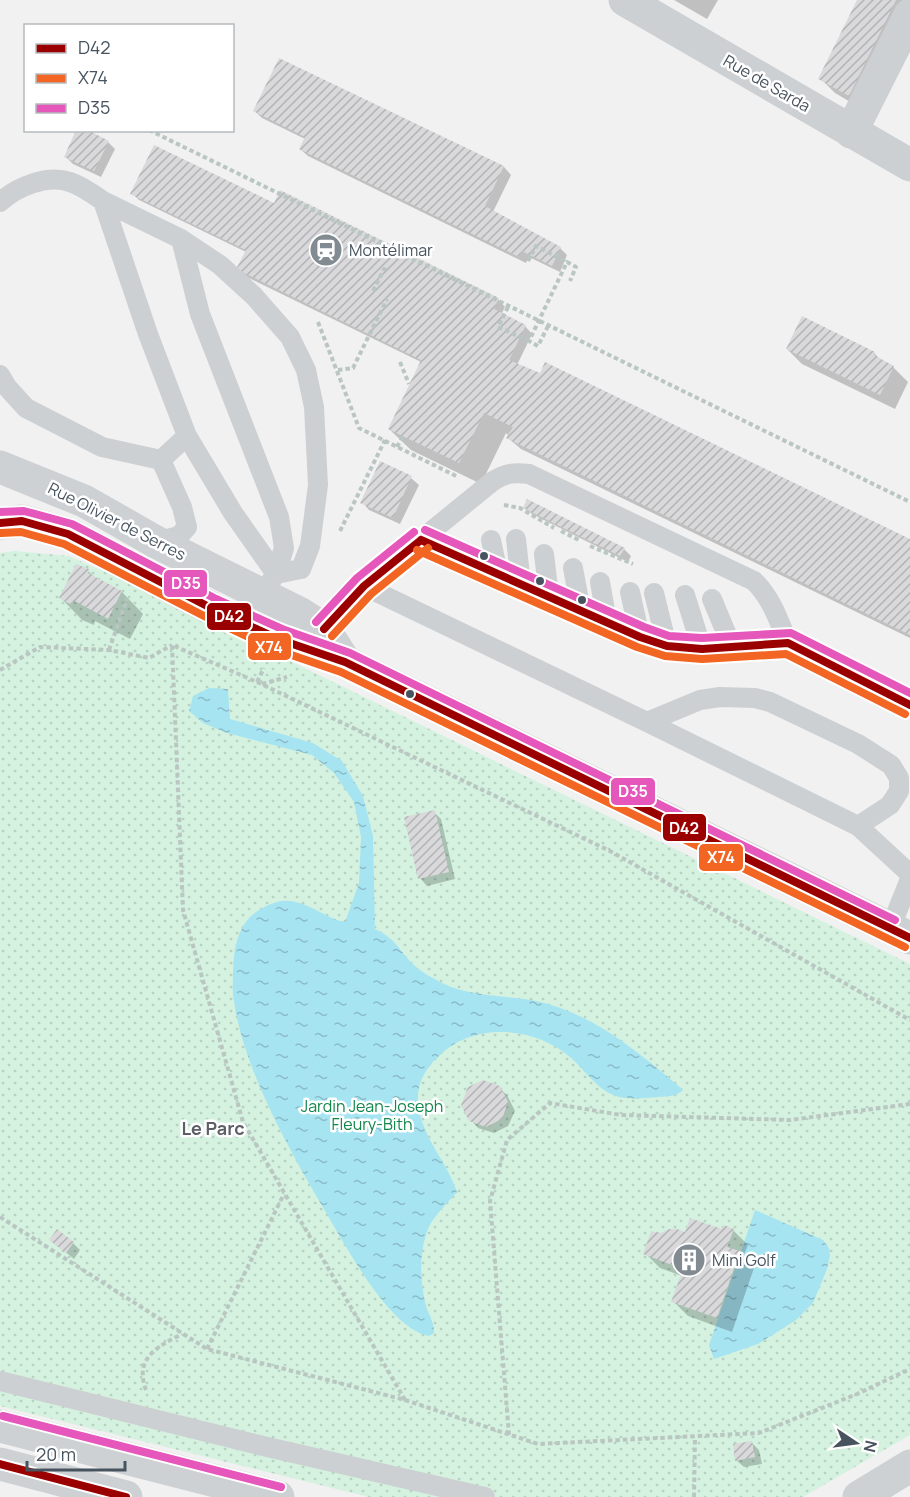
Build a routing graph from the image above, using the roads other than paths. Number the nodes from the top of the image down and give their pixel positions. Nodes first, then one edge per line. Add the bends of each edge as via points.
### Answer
1 (625, 0) edge
2 (910, 15) edge
3 (851, 132) junction
4 (910, 165) edge
5 (103, 201) junction
6 (0, 202) edge
7 (181, 239) junction
8 (0, 375) edge
9 (187, 436) junction
10 (161, 460) junction
11 (0, 467) edge
12 (0, 522) edge
13 (516, 539) dead end
14 (421, 540) junction
15 (491, 540) dead end
16 (156, 542) junction
17 (544, 554) dead end
18 (573, 568) dead end
19 (498, 573) junction
20 (600, 582) dead end
21 (269, 584) junction
22 (521, 584) junction
23 (364, 586) junction
24 (630, 592) dead end
25 (654, 593) dead end
26 (686, 595) dead end
27 (549, 597) junction
28 (712, 599) dead end
29 (211, 608) junction
30 (581, 611) junction
31 (607, 622) junction
32 (324, 628) junction
33 (640, 637) junction
34 (788, 643) junction
35 (667, 646) junction
36 (732, 647) junction
37 (702, 649) junction
38 (345, 662) junction
39 (910, 705) edge
40 (647, 722) junction
41 (858, 826) junction
42 (910, 874) edge
43 (910, 879) edge
44 (900, 934) edge
45 (0, 1381) edge
46 (0, 1426) edge
47 (0, 1464) edge
48 (910, 1466) edge
49 (126, 1497) edge
50 (278, 1497) edge
51 (485, 1497) edge
52 (859, 1497) edge

1 - 3 street, Rue de Sarda
2 - 3 street
3 - 4 street, Rue de Sarda
5 - 6 lane via 68,181 50,181 12,191
5 - 7 lane
5 - 9 lane
7 - 21 lane via 200,314 279,517 284,548
7 - 21 lane via 220,265 254,296 290,338 306,370 314,407 318,485 315,519 301,569
8 - 10 lane via 26,408 102,447
9 - 10 lane
9 - 21 lane
10 - 16 lane via 187,528 179,536
11 - 16 street, Rue Olivier de Serres via 84,501
12 - 29 street, Rue Olivier de Serres via 22,521 68,534
13 - 22 lane
14 - 19 lane
14 - 23 lane
14 - 34 lane via 504,475 529,474 754,581 771,602
15 - 19 lane
16 - 21 street, Rue Olivier de Serres
17 - 27 lane
18 - 30 lane
19 - 22 lane
20 - 31 lane
21 - 29 lane
21 - 32 street, Rue Olivier de Serres via 299,613
22 - 27 lane
23 - 32 lane
23 - 40 lane
24 - 33 lane
25 - 35 lane
26 - 37 lane
27 - 30 lane
28 - 36 lane
29 - 38 street, Rue Olivier de Serres via 278,639
30 - 31 lane
31 - 33 lane
32 - 38 street, Rue Olivier de Serres
33 - 35 lane
34 - 36 lane
34 - 39 lane
35 - 37 lane
36 - 37 lane
38 - 44 street, Rue Olivier de Serres
40 - 41 lane
40 - 41 lane via 700,700 755,698 858,744 891,765 899,778 899,791 890,805
41 - 42 lane
43 - 44 lane
45 - 51 lane
46 - 50 street
47 - 49 street
48 - 52 street

